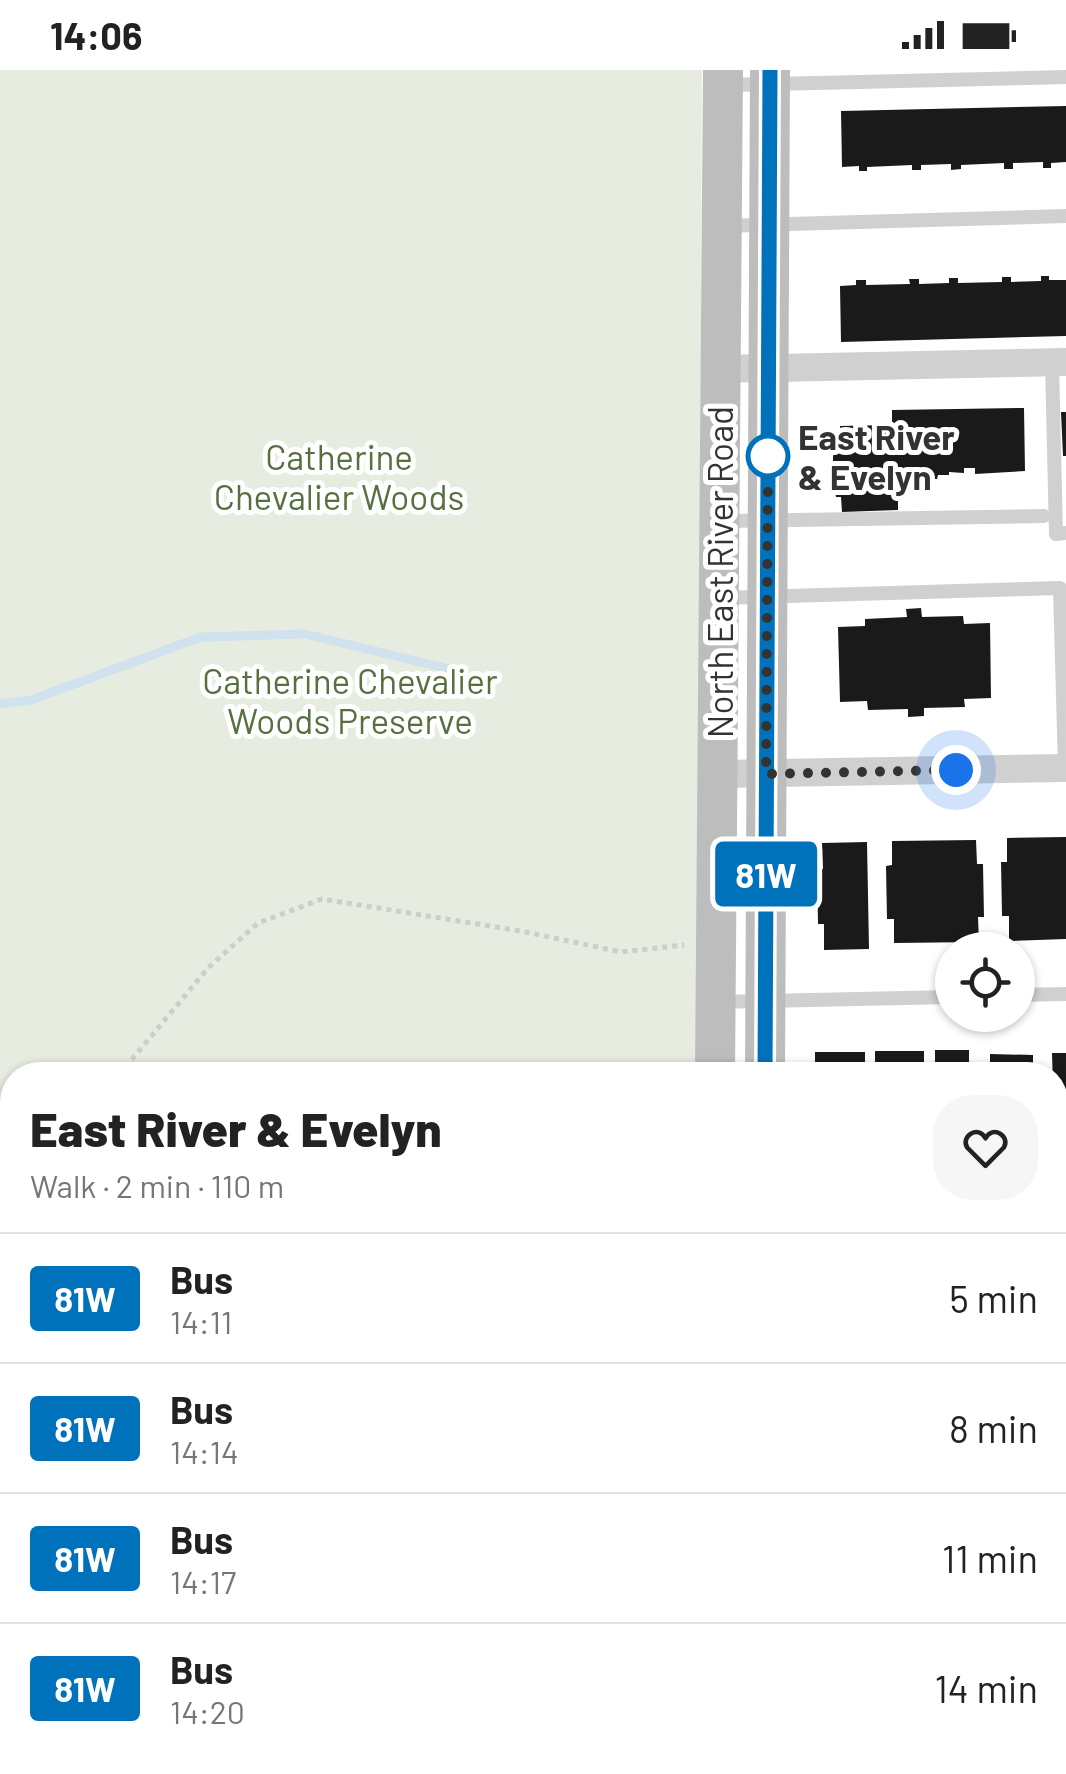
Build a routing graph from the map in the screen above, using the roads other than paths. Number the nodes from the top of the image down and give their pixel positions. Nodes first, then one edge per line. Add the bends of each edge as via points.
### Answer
1 (722, 77) edge
2 (770, 77) edge
3 (1066, 77) edge
4 (1066, 216) edge
5 (770, 224) junction
6 (722, 226) junction
7 (1059, 362) edge
8 (769, 368) junction
9 (720, 369) junction
10 (1044, 516) dead end
11 (720, 521) junction
12 (768, 522) junction
13 (1066, 533) edge
14 (768, 596) junction
15 (720, 598) junction
16 (1066, 768) edge
17 (718, 774) junction
18 (766, 774) junction
19 (1066, 994) edge
20 (1035, 995) edge
21 (935, 997) edge
22 (716, 1002) junction
23 (765, 1002) junction
24 (715, 1062) edge
25 (765, 1062) edge

1 - 2 lane
1 - 6 main road, North East River Road
2 - 3 lane
2 - 5 main road, North East River Road
4 - 5 lane
5 - 6 lane
5 - 8 main road, North East River Road
6 - 9 main road, North East River Road
7 - 8 street
7 - 13 lane via 1056,534
8 - 9 street
8 - 12 main road, North East River Road
9 - 11 main road, North East River Road
10 - 12 lane
11 - 12 lane
11 - 15 main road, North East River Road
12 - 14 main road, North East River Road
14 - 15 lane
14 - 16 lane via 1060,588
14 - 18 main road, North East River Road
15 - 17 main road, North East River Road
16 - 18 street
17 - 18 street
17 - 22 main road, North East River Road
18 - 23 main road, North East River Road
19 - 20 lane
21 - 23 lane
22 - 23 lane
22 - 24 main road, North East River Road
23 - 25 main road, North East River Road

